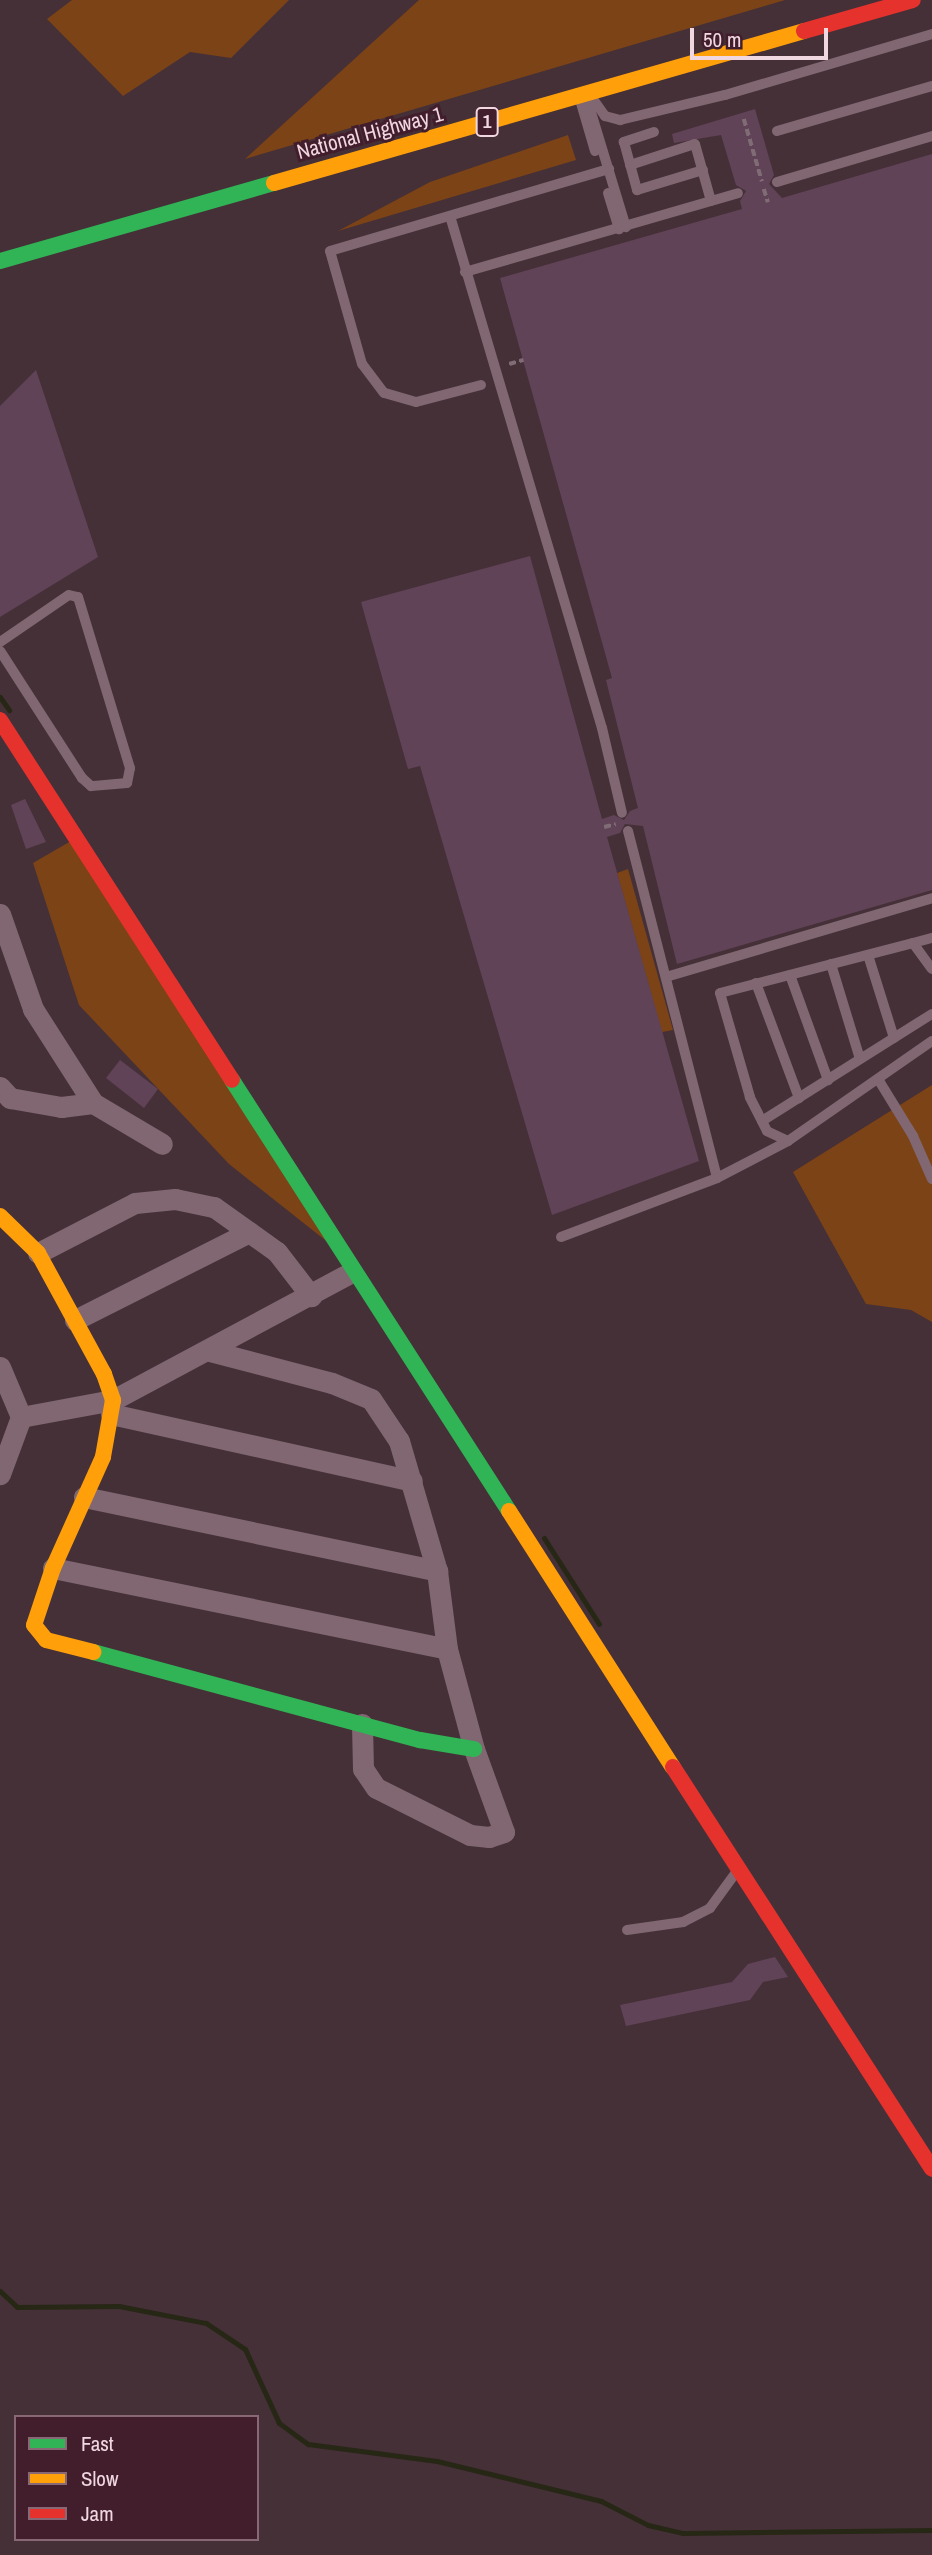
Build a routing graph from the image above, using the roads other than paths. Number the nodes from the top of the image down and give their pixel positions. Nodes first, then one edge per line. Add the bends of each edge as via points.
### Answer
1 (913, 0) edge
2 (932, 33) edge
3 (932, 86) edge
4 (585, 95) junction
5 (777, 131) dead end
6 (654, 132) dead end
7 (932, 136) edge
8 (630, 165) junction
9 (605, 170) junction
10 (703, 170) junction
11 (777, 182) dead end
12 (738, 193) dead end
13 (711, 201) junction
14 (450, 216) junction
15 (622, 228) junction
16 (0, 235) edge
17 (10, 258) edge
18 (465, 272) junction
19 (481, 385) dead end
20 (0, 642) edge
21 (0, 651) edge
22 (0, 720) edge
23 (622, 813) dead end
24 (628, 831) dead end
25 (932, 898) edge
26 (0, 914) edge
27 (932, 938) edge
28 (913, 943) junction
29 (868, 955) junction
30 (831, 964) junction
31 (932, 969) edge
32 (790, 975) junction
33 (666, 977) junction
34 (755, 984) junction
35 (932, 1014) edge
36 (894, 1038) junction
37 (932, 1041) edge
38 (860, 1059) junction
39 (878, 1079) junction
40 (828, 1080) junction
41 (0, 1087) edge
42 (799, 1098) junction
43 (93, 1104) junction
44 (762, 1121) junction
45 (788, 1140) junction
46 (162, 1144) dead end
47 (717, 1178) junction
48 (932, 1180) edge
49 (0, 1216) edge
50 (249, 1232) junction
51 (561, 1237) dead end
52 (38, 1253) junction
53 (352, 1272) junction
54 (311, 1296) junction
55 (75, 1321) junction
56 (210, 1351) junction
57 (0, 1367) edge
58 (112, 1407) junction
59 (21, 1418) junction
60 (0, 1474) edge
61 (412, 1481) junction
62 (84, 1497) junction
63 (53, 1568) junction
64 (437, 1571) junction
65 (447, 1649) junction
66 (362, 1724) junction
67 (474, 1749) junction
68 (739, 1868) junction
69 (627, 1930) dead end
70 (932, 2169) edge

1 - 4 main road, National Highway 1 / 1
2 - 4 lane via 725,95 620,120 605,116
3 - 5 lane
4 - 9 lane
4 - 17 main road, National Highway 1 / 1
6 - 8 lane via 624,142
7 - 11 lane
8 - 10 lane via 637,190
8 - 10 lane via 695,144
9 - 14 lane
9 - 15 lane
10 - 13 lane
12 - 13 lane
13 - 15 lane
14 - 18 lane
14 - 19 lane via 330,251 362,364 378,388 401,402 416,402
15 - 18 lane
16 - 17 street
18 - 23 lane via 602,727
20 - 21 lane via 69,595 78,597 130,768 127,783 91,786 82,778
22 - 53 main road
24 - 33 lane
25 - 33 lane
26 - 43 street via 33,1009
27 - 28 lane
28 - 29 lane
28 - 31 lane
29 - 30 lane
29 - 36 lane
30 - 32 lane
30 - 38 lane
32 - 34 lane
32 - 40 lane
33 - 47 lane
34 - 42 lane
34 - 44 lane via 720,993 750,1097
35 - 36 lane
36 - 38 lane
37 - 39 lane
38 - 40 lane
39 - 45 lane
39 - 48 lane via 913,1136
40 - 42 lane
41 - 43 street via 10,1098 61,1108
42 - 44 lane
43 - 46 street
44 - 45 lane via 768,1131
45 - 47 lane
47 - 51 lane
49 - 52 main road
50 - 52 street via 214,1207 175,1199 135,1203
50 - 54 street via 278,1252
50 - 55 street
52 - 55 main road
53 - 54 street
53 - 68 main road
54 - 56 street
55 - 58 main road
56 - 58 street
56 - 61 street via 332,1382 371,1399 398,1441
57 - 59 street
58 - 59 street
58 - 61 street
58 - 62 main road via 103,1457
59 - 60 street
61 - 64 street
62 - 63 main road
62 - 64 street
63 - 65 street
63 - 66 main road via 34,1625 46,1640
64 - 65 street
65 - 67 street
66 - 67 main road
66 - 67 street via 363,1769 376,1788 470,1835 502,1835
68 - 69 lane via 710,1908 683,1922
68 - 70 main road

